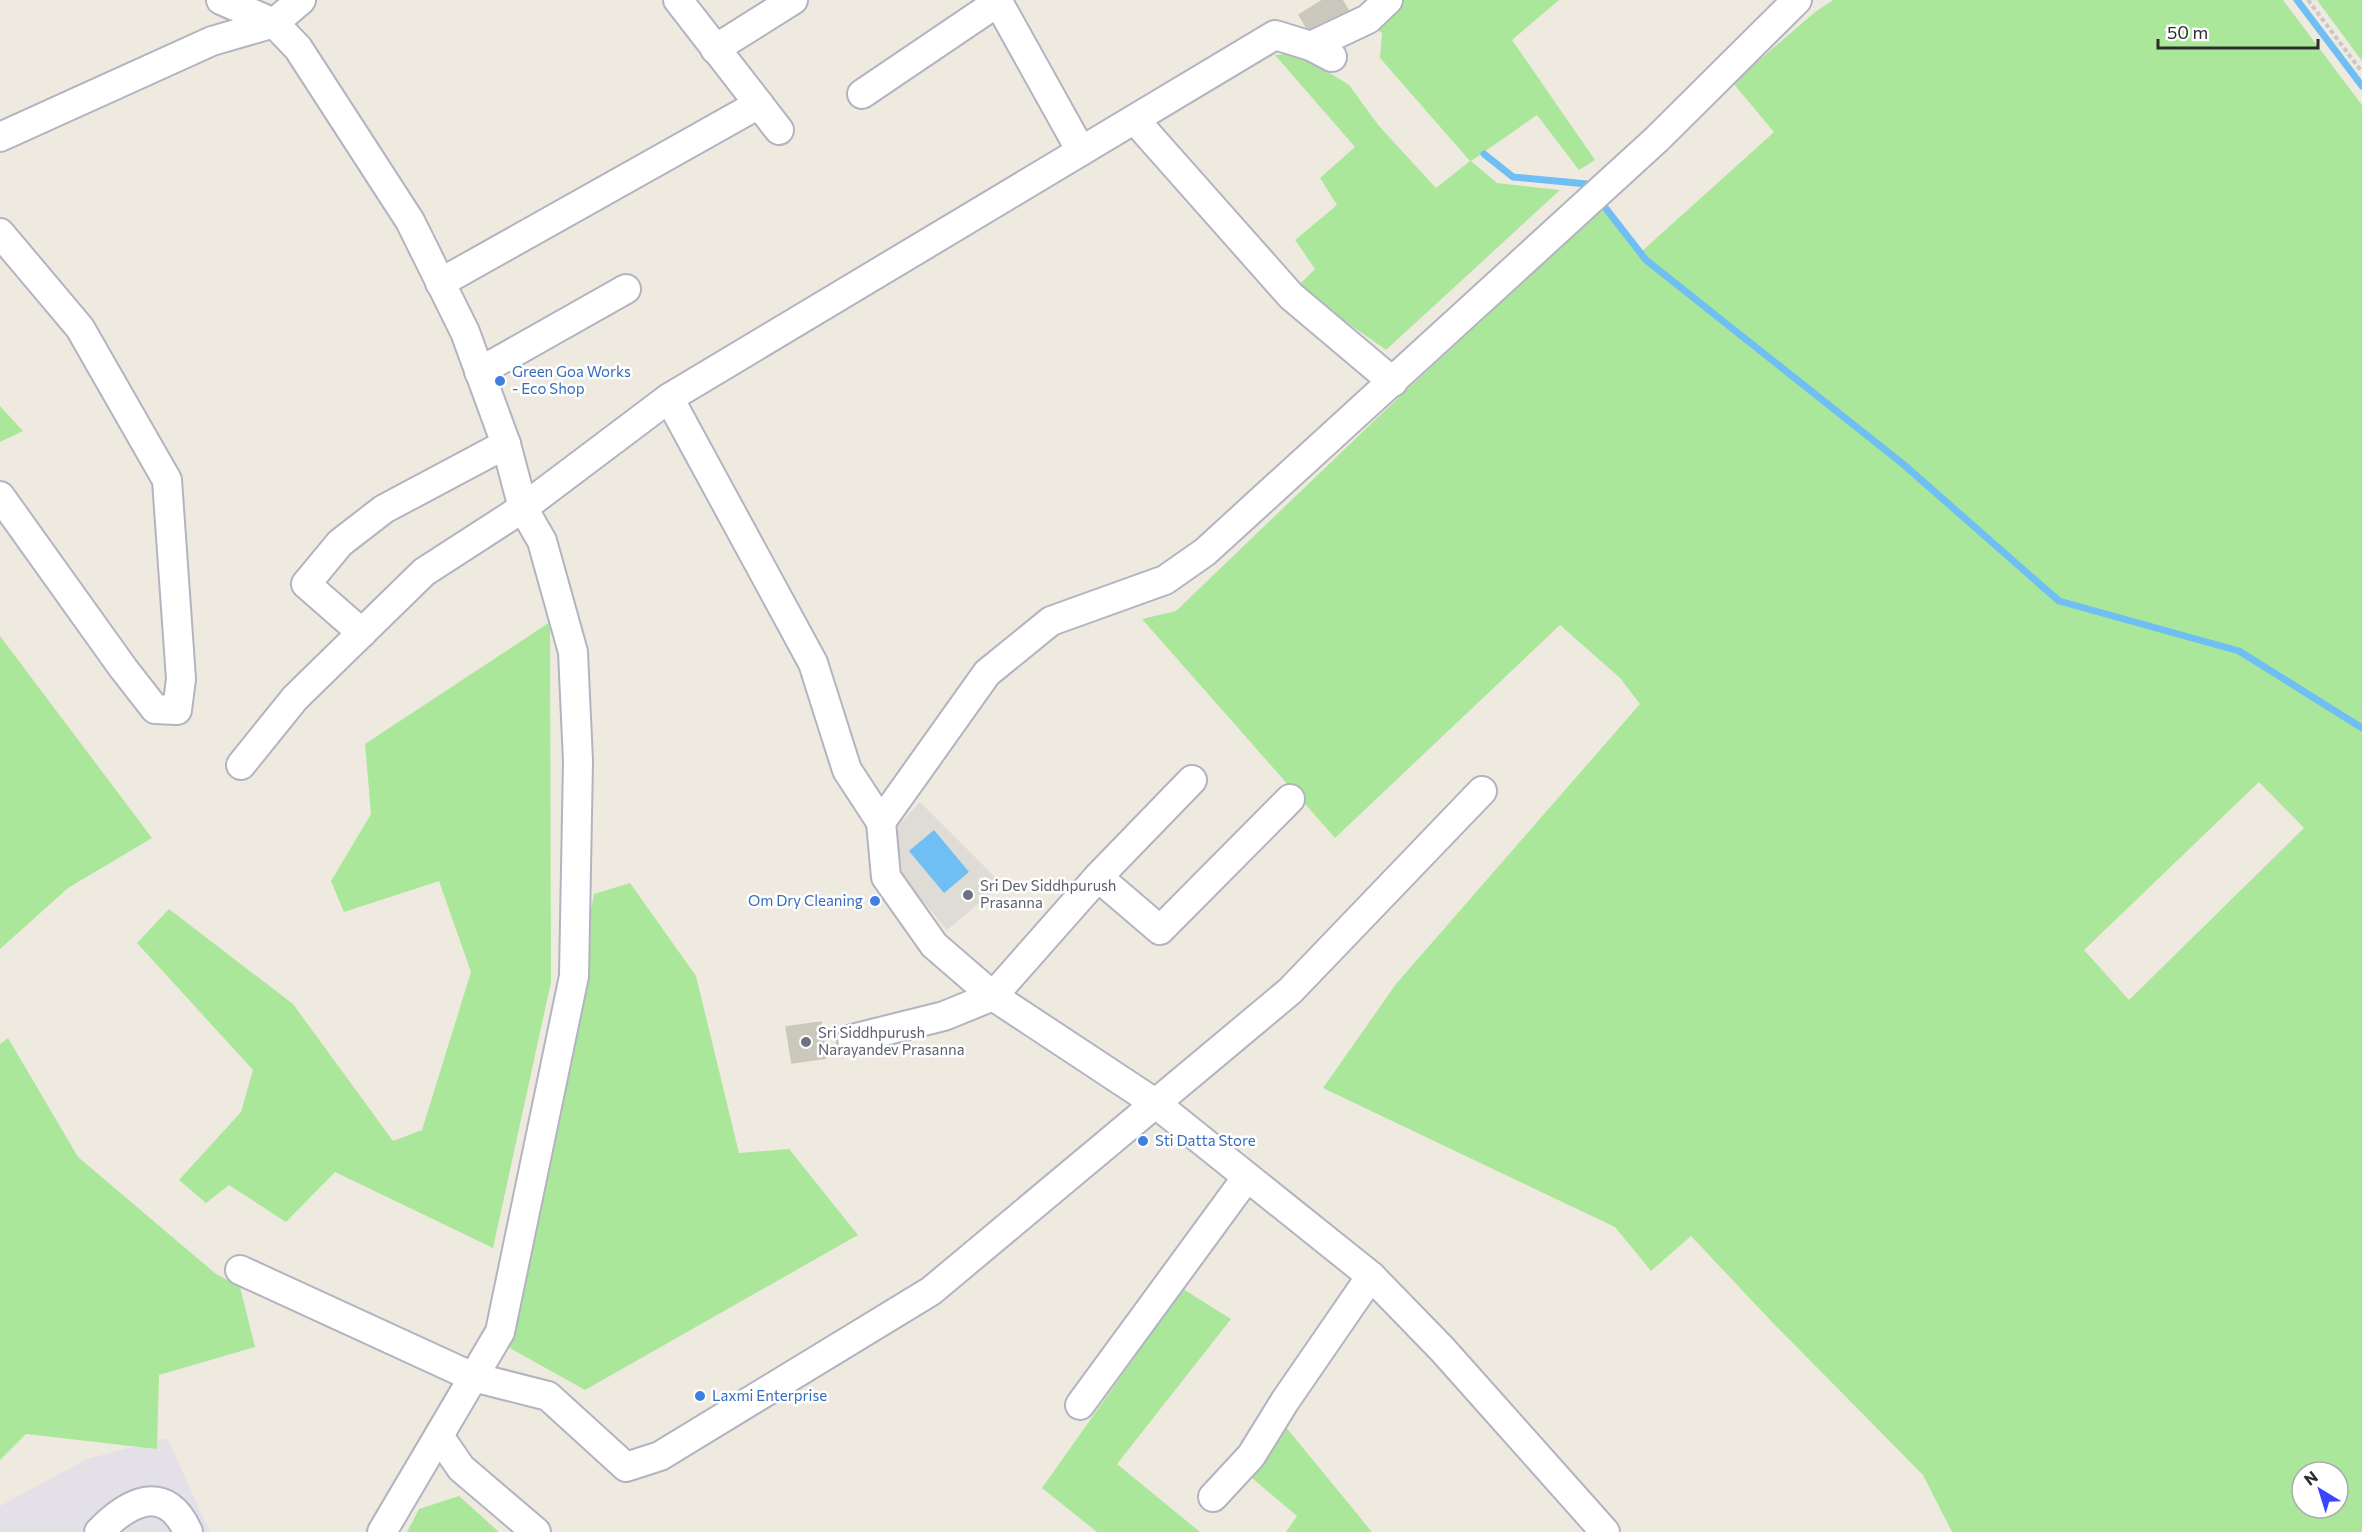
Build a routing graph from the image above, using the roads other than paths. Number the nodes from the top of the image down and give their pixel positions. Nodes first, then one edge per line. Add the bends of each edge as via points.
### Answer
1 (221, 0) edge
2 (302, 0) edge
3 (678, 0) edge
4 (793, 0) edge
5 (1388, 0) edge
6 (1797, 0) edge
7 (998, 1) edge
8 (274, 23) junction
9 (715, 49) junction
10 (862, 94) dead end
11 (759, 104) junction
12 (1135, 120) junction
13 (779, 130) dead end
14 (0, 137) edge
15 (1081, 151) junction
16 (0, 233) edge
17 (440, 284) junction
18 (626, 289) dead end
19 (479, 372) junction
20 (1393, 382) junction
21 (669, 398) junction
22 (506, 444) junction
23 (0, 496) edge
24 (523, 508) junction
25 (362, 633) junction
26 (241, 765) dead end
27 (1192, 780) dead end
28 (1482, 791) dead end
29 (1290, 799) dead end
30 (881, 822) junction
31 (1098, 877) junction
32 (993, 996) junction
33 (852, 1039) dead end
34 (1155, 1103) junction
35 (1246, 1176) junction
36 (240, 1270) dead end
37 (1371, 1276) junction
38 (473, 1377) junction
39 (1080, 1405) dead end
40 (439, 1436) junction
41 (1212, 1497) dead end
42 (99, 1532) edge
43 (188, 1532) edge
44 (382, 1532) edge
45 (536, 1532) edge
46 (1605, 1532) edge

1 - 8 street
2 - 8 street
3 - 9 street
4 - 9 street
5 - 12 street via 1321,52 1275,35
6 - 20 street via 1657,139
7 - 10 street
7 - 15 street
8 - 14 street via 212,41
8 - 17 street via 298,48 410,221
9 - 11 street
11 - 13 street
11 - 17 street
12 - 15 street
12 - 20 street via 1291,296
15 - 21 street
16 - 23 street via 80,327 167,480 181,679 177,710 155,709
17 - 19 street via 465,332
18 - 19 street
19 - 22 street
20 - 30 street via 1205,552 1165,580 1051,621 987,673
21 - 24 street
21 - 30 street via 813,663 847,771
22 - 24 street
22 - 25 street via 384,509 340,543 306,584
24 - 25 street via 424,572
24 - 38 street via 542,541 573,651 578,761 574,976 500,1332
25 - 26 street via 295,698
27 - 31 street
28 - 34 street via 1290,991
29 - 31 street via 1160,930
30 - 32 street via 886,877 934,945
31 - 32 street
32 - 33 street via 944,1017
32 - 34 street
34 - 35 street
34 - 38 street via 932,1291 660,1456 626,1467 548,1396
35 - 37 street
35 - 39 street
36 - 38 street
37 - 41 street via 1251,1456
37 - 46 street via 1442,1349
38 - 40 street
40 - 44 street
40 - 45 street via 461,1468
42 - 43 street via 129,1507 151,1501 175,1509

